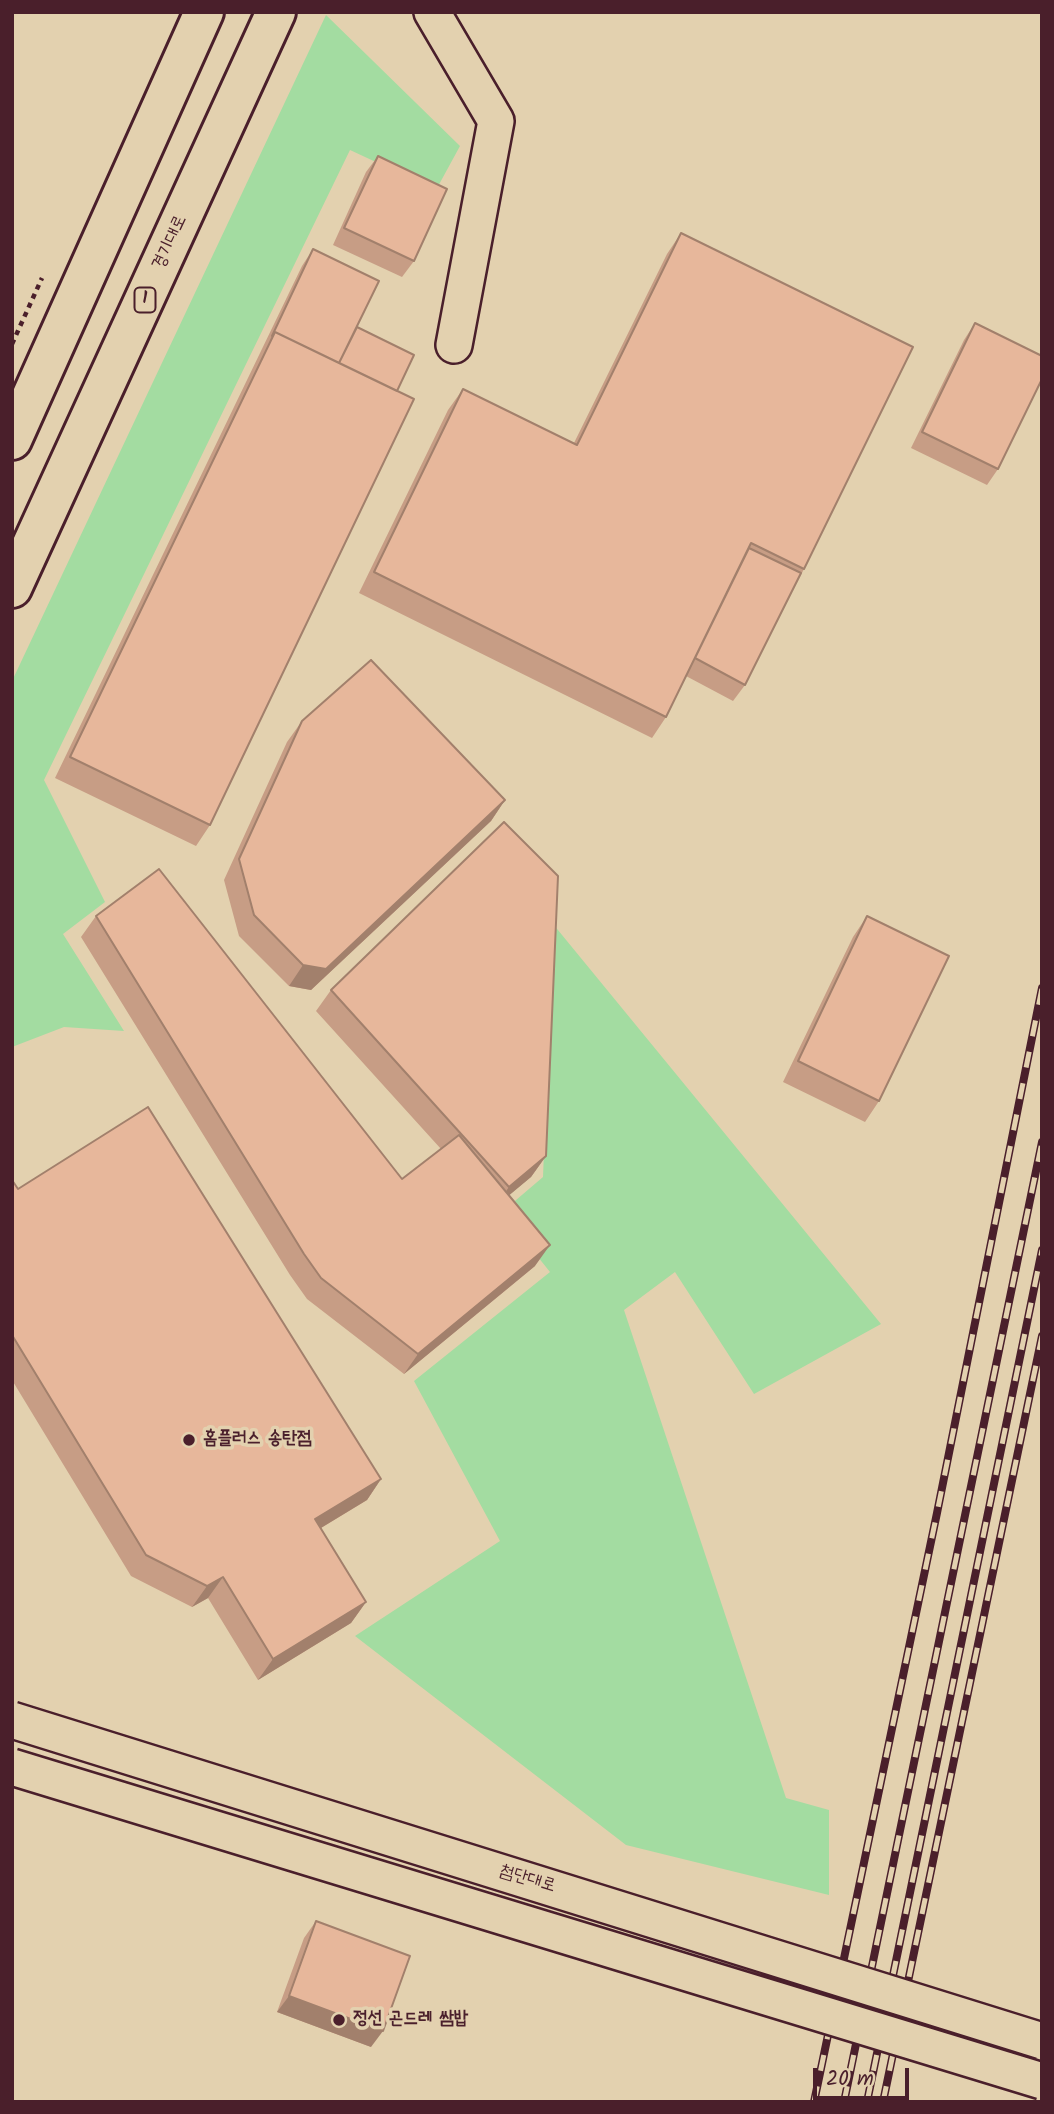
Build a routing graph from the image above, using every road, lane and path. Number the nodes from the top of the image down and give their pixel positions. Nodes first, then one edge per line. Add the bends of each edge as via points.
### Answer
1 (204, 12) edge
2 (276, 12) edge
3 (432, 12) edge
4 (454, 345) dead end
5 (12, 440) edge
6 (12, 588) edge
7 (12, 1720) edge
8 (12, 1767) edge
9 (1042, 2041) edge
10 (1042, 2081) edge

1 - 5 main road
2 - 6 main road, 경기대로 / 1
3 - 4 street via 496,121
7 - 9 street, 첨단대로, bridge
8 - 10 street, bridge

